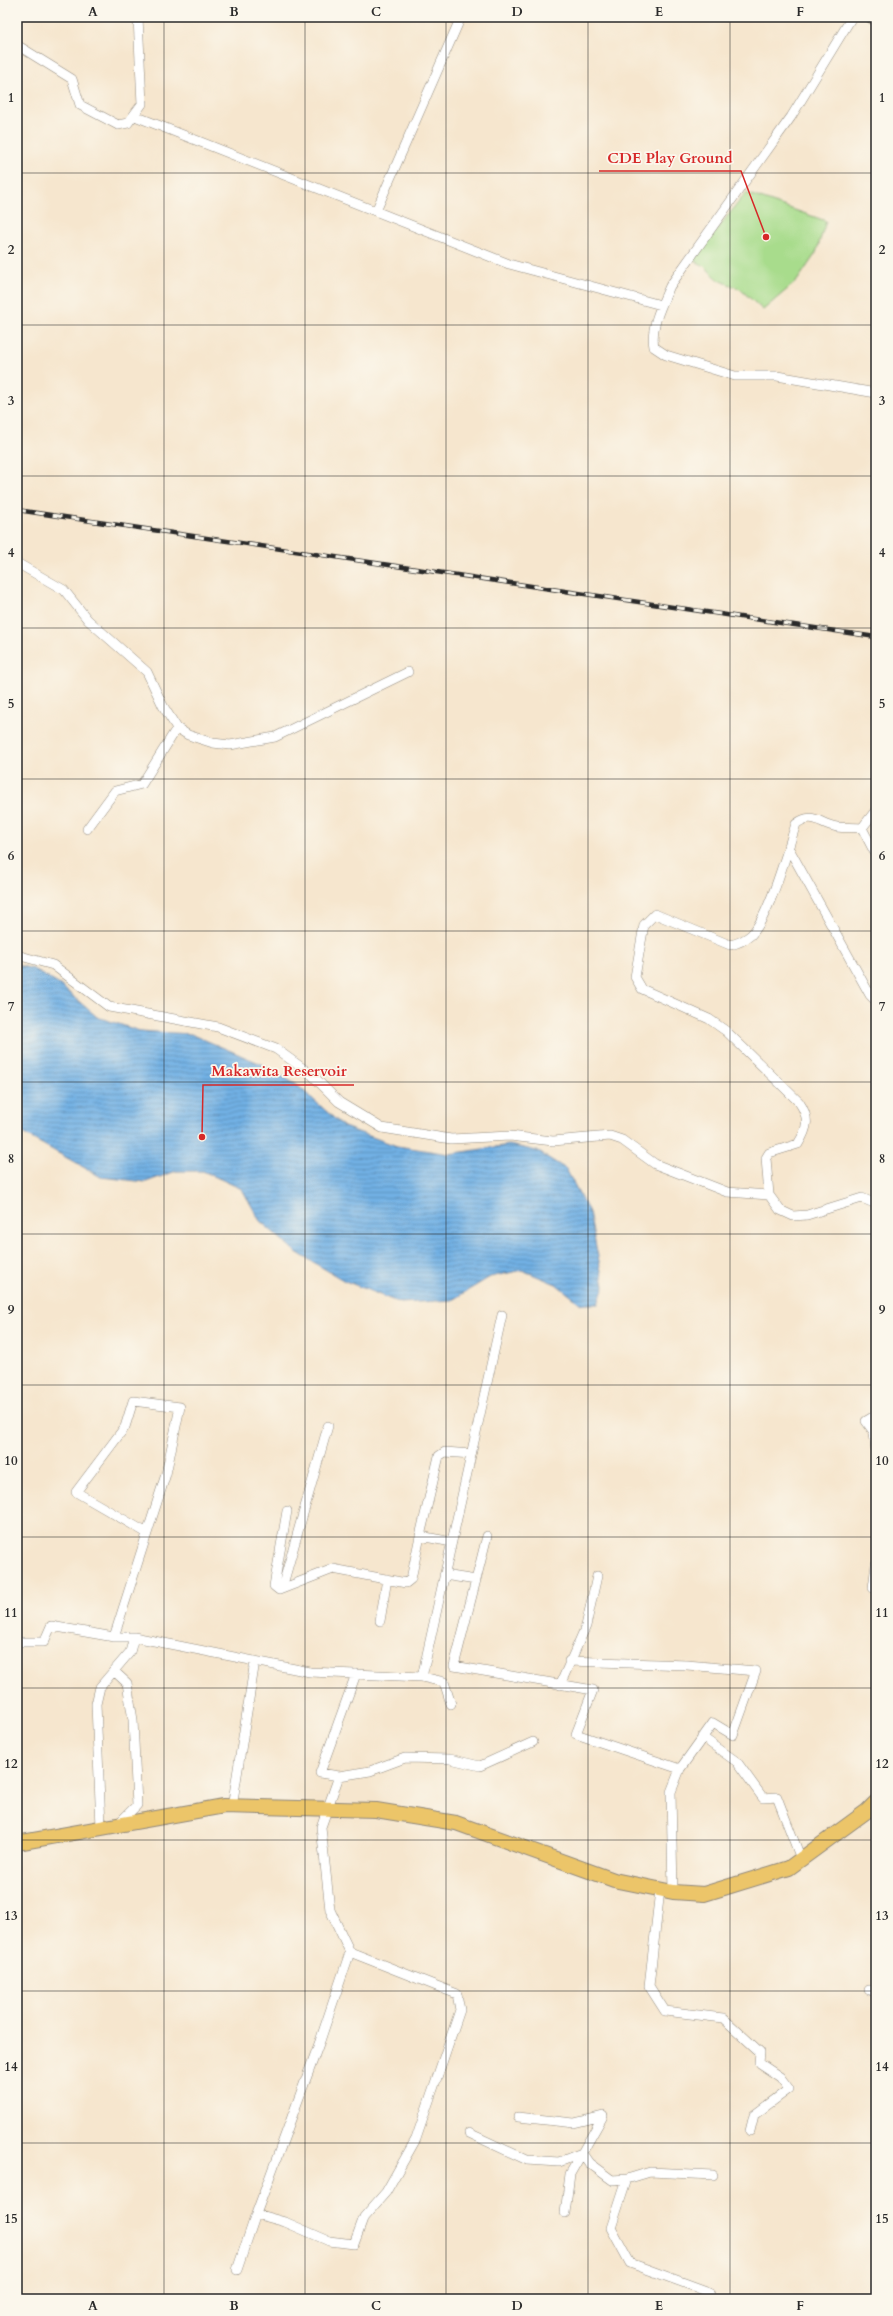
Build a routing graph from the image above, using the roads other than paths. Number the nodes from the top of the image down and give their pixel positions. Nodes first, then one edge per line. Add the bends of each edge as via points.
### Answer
1 (138, 17) edge
2 (461, 17) edge
3 (852, 17) edge
4 (872, 17) edge
5 (876, 19) edge
6 (17, 45) edge
7 (135, 116) junction
8 (376, 211) junction
9 (661, 305) junction
10 (876, 393) edge
11 (17, 563) edge
12 (408, 672) dead end
13 (177, 728) junction
14 (876, 810) edge
15 (862, 828) junction
16 (87, 829) dead end
17 (788, 847) junction
18 (876, 855) edge
19 (17, 955) edge
20 (876, 1001) edge
21 (769, 1195) junction
22 (876, 1204) edge
23 (502, 1315) dead end
24 (876, 1415) edge
25 (328, 1426) dead end
26 (876, 1451) edge
27 (471, 1454) junction
28 (287, 1511) dead end
29 (147, 1533) dead end
30 (420, 1536) junction
31 (486, 1536) dead end
32 (452, 1542) junction
33 (876, 1564) edge
34 (444, 1575) junction
35 (597, 1576) dead end
36 (387, 1579) junction
37 (476, 1580) junction
38 (282, 1588) junction
39 (876, 1588) edge
40 (380, 1621) dead end
41 (114, 1637) junction
42 (134, 1637) junction
43 (17, 1642) edge
44 (256, 1661) junction
45 (569, 1661) junction
46 (114, 1671) junction
47 (356, 1674) junction
48 (422, 1678) junction
49 (560, 1685) junction
50 (451, 1704) dead end
51 (702, 1737) junction
52 (533, 1742) dead end
53 (680, 1769) junction
54 (340, 1776) junction
55 (876, 1802) edge
56 (232, 1807) junction
57 (327, 1809) junction
58 (119, 1823) junction
59 (101, 1827) junction
60 (17, 1843) edge
61 (801, 1859) junction
62 (667, 1891) junction
63 (350, 1952) junction
64 (518, 2117) dead end
65 (750, 2131) dead end
66 (468, 2133) dead end
67 (582, 2153) junction
68 (713, 2175) dead end
69 (627, 2179) junction
70 (565, 2213) dead end
71 (256, 2214) junction
72 (236, 2270) dead end
73 (712, 2299) edge

1 - 7 street via 142,104
2 - 8 street
3 - 9 street via 791,116 670,286
4 - 5 main road
6 - 7 street via 72,79 80,105 118,125 128,123
7 - 8 street
8 - 9 street via 509,264
9 - 10 street via 652,338 654,347 666,355 735,376 777,376
11 - 13 street via 64,590 88,620 147,672
12 - 13 street via 274,737 252,743 230,745 213,742 188,735
13 - 16 street via 142,784 115,791
14 - 15 street
15 - 17 street via 835,826 812,818 803,818 796,824
15 - 18 street
17 - 20 street via 870,995
17 - 21 street via 770,902 753,934 742,942 730,945 655,914 644,925 635,977 642,989 709,1019 726,1030 807,1113 806,1131 798,1144 769,1154 766,1158
19 - 21 street via 53,965 109,1007 218,1027 276,1049 312,1075 339,1102 382,1128 451,1139 510,1136 553,1141 610,1136 622,1140 655,1164 727,1192
21 - 22 street via 780,1210 793,1216 807,1216 862,1198
23 - 27 street
24 - 26 street via 866,1421 874,1432
25 - 38 street
27 - 30 street via 445,1452 439,1456
27 - 32 street
28 - 38 street via 274,1586 279,1590
29 - 41 street via 76,1492 125,1427 133,1401 180,1407 166,1474
30 - 32 street
30 - 36 street via 411,1579 406,1583
31 - 37 street
32 - 34 street
33 - 39 street via 873,1588
34 - 37 street
34 - 48 street
35 - 45 street via 586,1626
36 - 38 street via 332,1569
36 - 40 street
37 - 49 street via 454,1666
41 - 42 street
41 - 43 street via 51,1626 44,1642
42 - 44 street
42 - 46 street via 130,1652
44 - 47 street via 310,1672
44 - 56 street
45 - 49 street
45 - 51 street via 687,1665 756,1671 733,1735 713,1723
46 - 58 street via 127,1683 133,1720 137,1805
46 - 59 street via 100,1687 96,1704
47 - 48 street
47 - 54 street via 320,1773
48 - 50 street via 444,1682
49 - 53 street via 593,1690 576,1734
51 - 53 street
51 - 61 street via 737,1762 764,1798 777,1797
52 - 54 street via 480,1766 450,1759 405,1758 370,1771
53 - 62 street via 671,1792
54 - 57 street
55 - 61 main road
56 - 57 main road
56 - 58 main road
57 - 62 main road via 376,1810 456,1824 614,1880
57 - 63 street via 321,1827 330,1910
58 - 59 main road
59 - 60 main road
61 - 62 main road via 788,1868 704,1894
62 - 65 street via 649,1986 665,2011 723,2018 760,2052 759,2063 780,2077 789,2088 754,2115
63 - 71 street
63 - 71 street via 457,1994 460,2010 450,2045 416,2139 386,2192 364,2217 354,2244 329,2241 285,2222
64 - 67 street via 574,2122 603,2116
66 - 67 street via 527,2160 559,2162
67 - 69 street via 589,2163 612,2180
67 - 70 street via 570,2174
68 - 69 street via 650,2172
69 - 73 street via 611,2228 630,2263 709,2292
71 - 72 street

